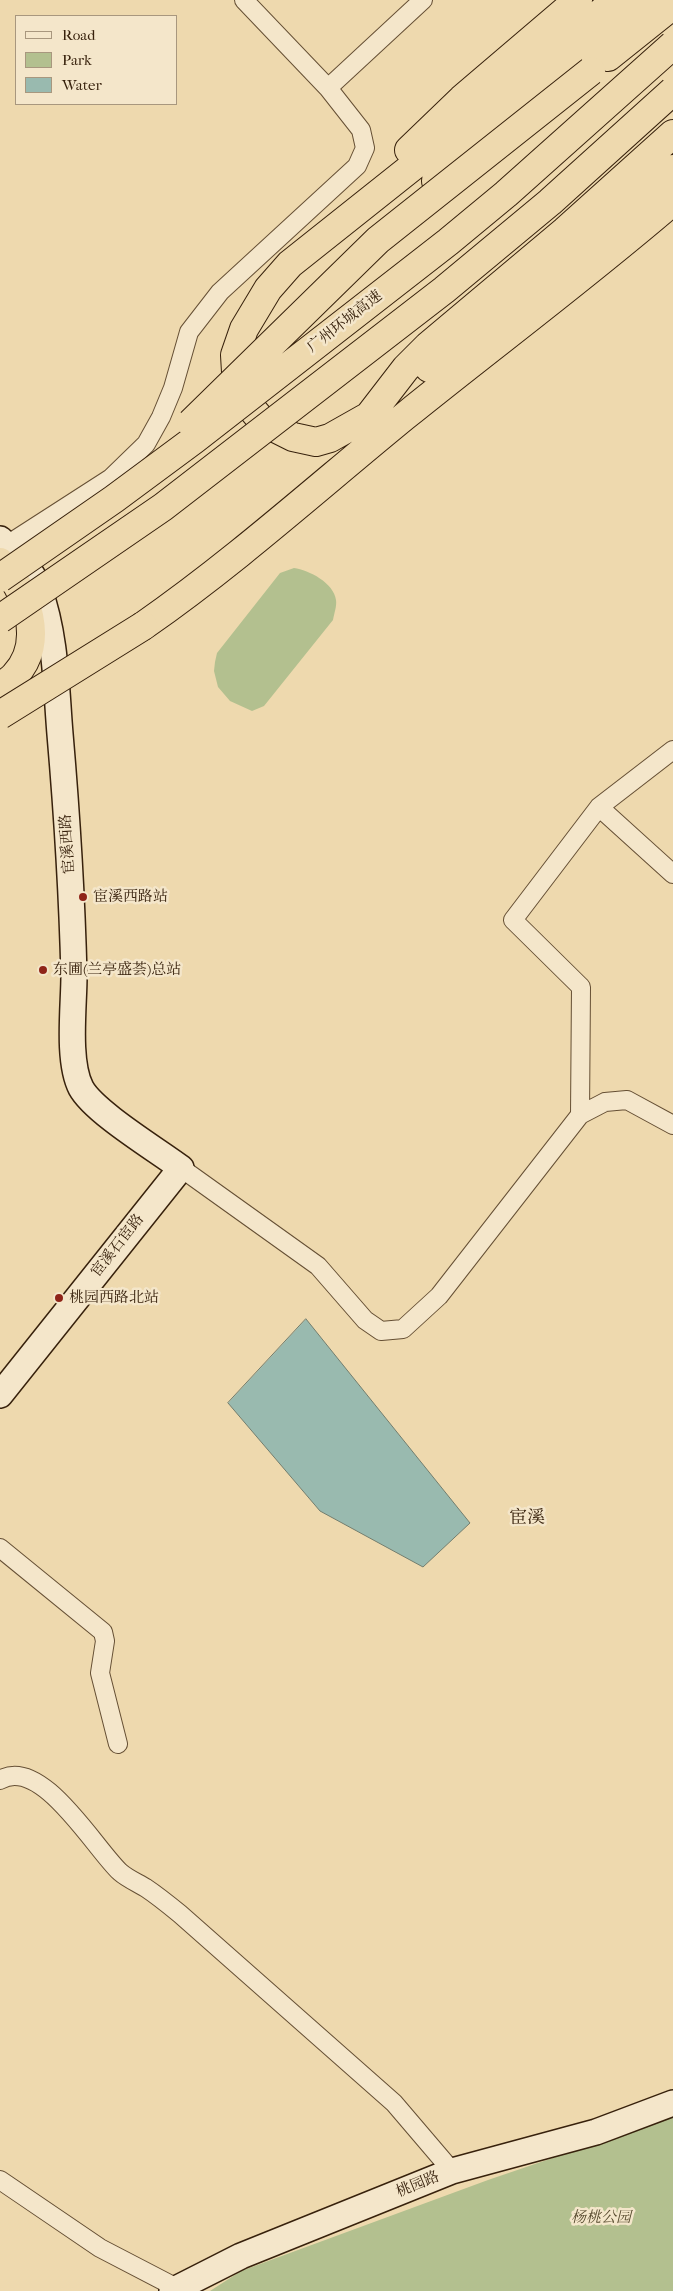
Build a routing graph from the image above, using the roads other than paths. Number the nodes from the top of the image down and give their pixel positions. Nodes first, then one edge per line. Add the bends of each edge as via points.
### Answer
1 (244, 0) edge
2 (423, 0) edge
3 (578, 0) edge
4 (616, 0) edge
5 (648, 0) edge
6 (673, 5) edge
7 (673, 45) edge
8 (585, 64) junction
9 (328, 88) junction
10 (673, 91) edge
11 (673, 134) edge
12 (673, 169) edge
13 (673, 201) edge
14 (352, 213) junction
15 (552, 271) junction
16 (459, 371) junction
17 (369, 416) junction
18 (114, 499) junction
19 (2, 549) edge
20 (0, 578) edge
21 (0, 619) edge
22 (0, 687) edge
23 (0, 715) edge
24 (673, 750) edge
25 (600, 807) junction
26 (673, 874) edge
27 (580, 1115) junction
28 (673, 1125) edge
29 (181, 1168) junction
30 (0, 1395) edge
31 (0, 1548) edge
32 (118, 1744) dead end
33 (0, 1780) edge
34 (673, 2103) edge
35 (452, 2171) junction
36 (0, 2180) edge
37 (175, 2290) edge

1 - 9 street
2 - 9 street
3 - 14 highway via 456,104
4 - 14 highway via 505,93
5 - 8 highway
6 - 8 highway
7 - 18 highway, 广州环城高速, bridge via 448,242
8 - 18 highway, bridge via 404,219 307,308
9 - 19 street via 361,130 365,148 356,166 220,292 189,332 173,388 146,444 111,478
10 - 21 highway, bridge via 550,202 436,296 163,507
11 - 17 highway via 565,231 428,346 406,368
12 - 15 highway
13 - 16 highway
14 - 17 highway via 290,264 268,288 244,329 235,355 236,372 247,403 256,416 272,428 293,437 316,442 330,438
15 - 16 highway via 509,323
15 - 17 highway
16 - 23 highway, bridge via 235,559 143,626
18 - 20 highway, 广州环城高速, bridge
19 - 22 highway via 29,613 31,636 16,675
19 - 29 street, 宦溪西路 via 16,553 32,574 47,614 54,659 72,895 73,1052 76,1071 81,1088 95,1104
24 - 25 street
25 - 26 street
25 - 27 street via 513,920 581,987
27 - 28 street via 605,1102 627,1100
27 - 29 street, 宦溪西路 via 439,1296 403,1329 381,1331 364,1320 318,1266
29 - 30 street, 宦溪石宦路
31 - 32 street via 102,1632 105,1641 100,1673
33 - 35 street via 14,1776 37,1783 78,1820 121,1872 180,1914 394,2103
34 - 35 street, 桃园路 via 596,2132
35 - 37 street, 桃园路 via 241,2256
36 - 37 street via 100,2248

